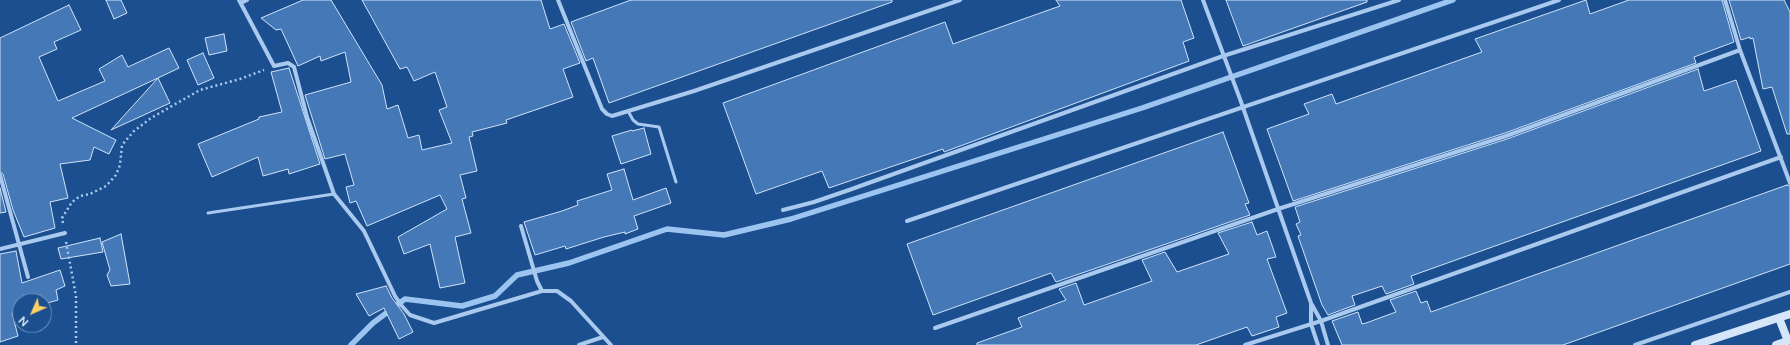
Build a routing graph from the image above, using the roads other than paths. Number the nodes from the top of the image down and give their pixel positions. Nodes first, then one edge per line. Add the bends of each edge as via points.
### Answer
1 (247, 0) edge
2 (559, 0) edge
3 (960, 0) edge
4 (1203, 0) edge
5 (1400, 0) edge
6 (1559, 0) edge
7 (1725, 0) edge
8 (240, 2) edge
9 (1740, 50) junction
10 (1223, 56) junction
11 (1243, 107) junction
12 (628, 111) junction
13 (1781, 157) junction
14 (0, 175) edge
15 (676, 182) dead end
16 (1790, 183) edge
17 (334, 194) junction
18 (1278, 209) junction
19 (783, 210) dead end
20 (208, 213) dead end
21 (907, 221) dead end
22 (521, 226) dead end
23 (65, 233) road end
24 (19, 245) junction
25 (0, 249) edge
26 (28, 276) dead end
27 (542, 291) junction
28 (1790, 292) edge
29 (1311, 303) junction
30 (1790, 314) edge
31 (1779, 318) junction
32 (1321, 321) junction
33 (1311, 324) junction
34 (935, 328) dead end
35 (603, 337) junction
36 (1789, 341) edge
37 (579, 345) edge
38 (611, 345) edge
39 (1245, 345) edge
40 (1318, 345) edge
41 (1328, 345) edge
42 (1636, 345) edge
43 (1696, 345) edge
44 (1776, 345) edge

1 - 8 street
2 - 12 street via 602,109 612,116
3 - 12 street
4 - 10 street
5 - 10 street
6 - 11 street
7 - 9 street
8 - 17 street via 274,66 288,62 294,67 306,117
9 - 13 street
9 - 18 street via 1506,136
10 - 11 street
10 - 19 street via 849,190
11 - 18 street
11 - 21 street
12 - 15 lane via 638,124 659,126
13 - 16 street
13 - 32 street
14 - 24 street
17 - 20 lane
17 - 27 street via 364,231 401,305 410,315 420,320 434,323
18 - 29 street
18 - 34 street
22 - 27 street
23 - 24 street
24 - 25 street
24 - 26 street
27 - 35 street via 557,290 572,301
28 - 42 street
29 - 32 street
29 - 33 street
30 - 31 main road
31 - 36 main road
31 - 43 main road
32 - 33 street
32 - 41 street
33 - 39 street
33 - 40 street
35 - 37 street
35 - 38 street
36 - 44 main road

